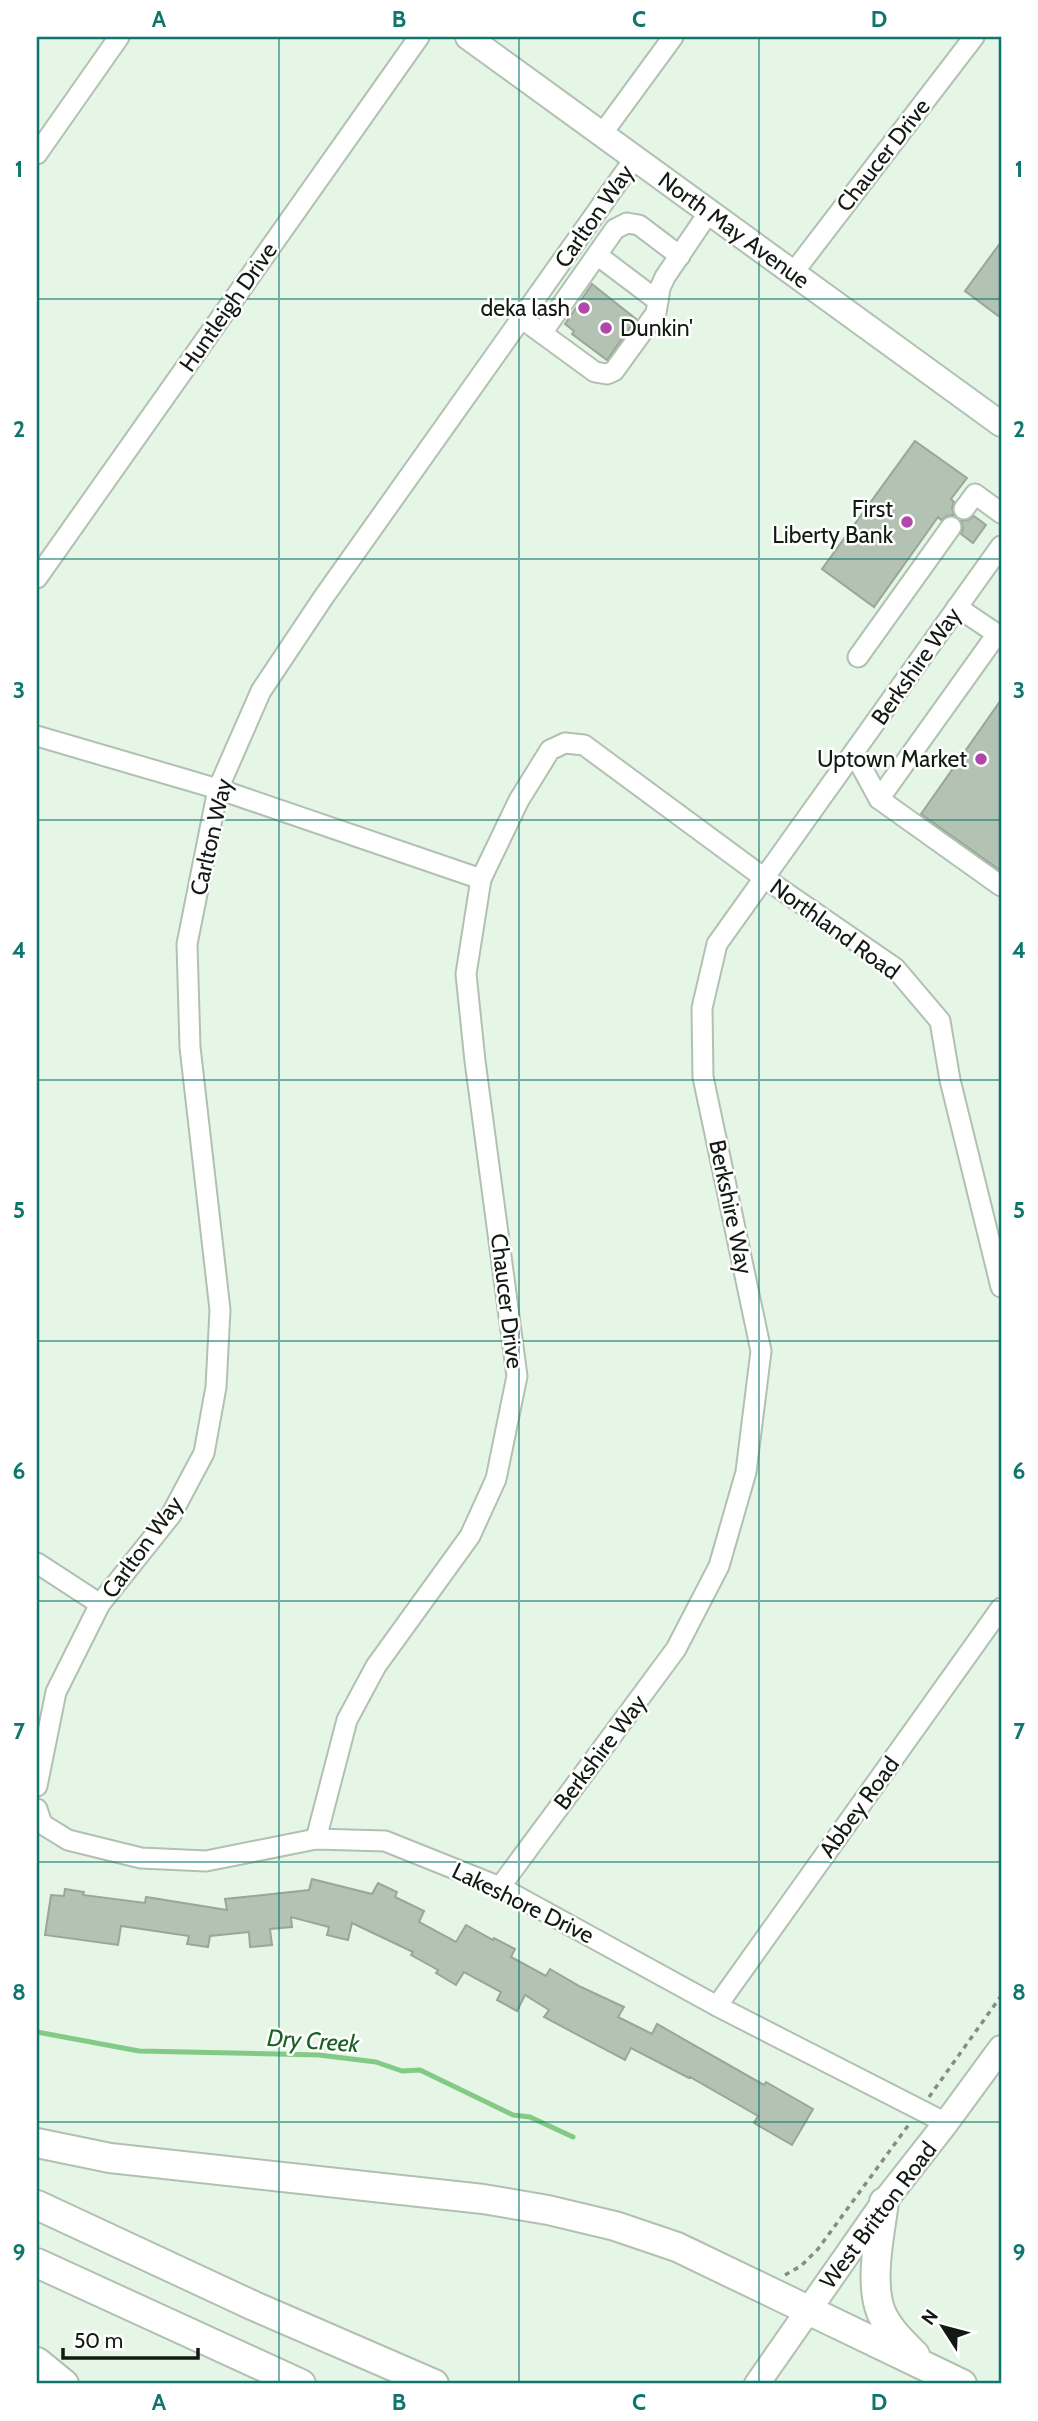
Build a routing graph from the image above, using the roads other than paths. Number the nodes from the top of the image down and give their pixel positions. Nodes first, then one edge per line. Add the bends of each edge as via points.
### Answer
1 (119, 37) edge
2 (419, 37) edge
3 (468, 37) edge
4 (673, 37) edge
5 (974, 37) edge
6 (602, 134) junction
7 (37, 154) edge
8 (635, 158) junction
9 (709, 212) junction
10 (597, 255) junction
11 (680, 256) junction
12 (793, 273) junction
13 (658, 301) junction
14 (521, 318) junction
15 (542, 333) junction
16 (1001, 424) edge
17 (964, 509) dead end
18 (1001, 513) edge
19 (951, 527) dead end
20 (1001, 546) edge
21 (37, 578) edge
22 (957, 607) junction
23 (858, 656) dead end
24 (37, 736) edge
25 (565, 743) joint
26 (854, 753) junction
27 (218, 789) junction
28 (879, 799) junction
29 (763, 877) junction
30 (481, 879) junction
31 (1001, 886) edge
32 (1001, 1287) edge
33 (37, 1563) edge
34 (100, 1604) junction
35 (1001, 1608) edge
36 (37, 1786) edge
37 (37, 1809) edge
38 (316, 1839) junction
39 (500, 1887) junction
40 (717, 2006) junction
41 (1001, 2048) edge
42 (946, 2123) junction
43 (37, 2143) edge
44 (884, 2202) junction
45 (37, 2205) edge
46 (37, 2263) edge
47 (808, 2309) junction
48 (37, 2362) edge
49 (926, 2367) junction
50 (64, 2384) edge
51 (301, 2384) edge
52 (434, 2384) edge
53 (757, 2384) edge
54 (962, 2384) edge

1 - 7 street
2 - 21 street, Huntleigh Drive
3 - 6 main road, North May Avenue
4 - 6 street, Carlton Way
5 - 12 street, Chaucer Drive
6 - 8 main road, North May Avenue
8 - 9 main road, North May Avenue
8 - 14 street, Carlton Way
9 - 11 street
9 - 12 main road, North May Avenue
10 - 11 street via 615,229 627,222 639,225
10 - 13 street
10 - 15 street
11 - 13 street via 665,277
12 - 16 main road, North May Avenue
13 - 15 street via 656,313 614,371 607,374 595,372
14 - 15 street
14 - 27 street, Carlton Way via 261,691
17 - 18 street via 975,494
19 - 23 street
20 - 22 street, Berkshire Way
22 - 26 street, Berkshire Way
22 - 28 street via 997,634
24 - 27 street
25 - 29 street, Northland Road via 584,745
25 - 30 street, Chaucer Drive via 550,750 519,800
26 - 28 street
26 - 29 street, Berkshire Way
27 - 30 street
27 - 34 street, Carlton Way via 187,944 190,1047 220,1310 216,1387 204,1453 171,1515
28 - 31 street
29 - 32 street, Northland Road via 895,968 940,1021
29 - 39 street, Berkshire Way via 717,944 702,1008 703,1077 761,1352 746,1472 719,1566 676,1649
30 - 38 street, Chaucer Drive via 466,974 517,1376 496,1479 470,1536 376,1666 347,1720
33 - 34 street
34 - 36 street via 56,1692
35 - 40 street, Abbey Road
37 - 38 street, Lakeshore Drive via 42,1824 68,1840 141,1858 206,1861
38 - 39 street, Lakeshore Drive via 385,1841
39 - 40 street, Lakeshore Drive
40 - 42 street, Lakeshore Drive
41 - 42 main road, West Britton Road
42 - 44 main road, West Britton Road
43 - 47 highway via 110,2158 548,2210 677,2247
44 - 47 main road, West Britton Road
44 - 49 highway via 876,2287 880,2309 888,2325
45 - 52 highway
46 - 51 highway
47 - 49 highway
47 - 53 main road, West Britton Road
48 - 50 highway
49 - 54 highway

